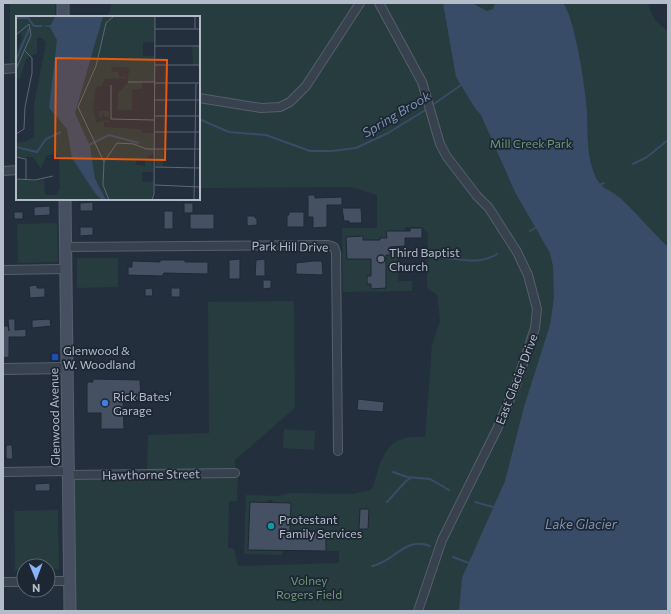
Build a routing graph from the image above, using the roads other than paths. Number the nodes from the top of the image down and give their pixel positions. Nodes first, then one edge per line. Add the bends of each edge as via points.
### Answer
1 (63, 3) edge
2 (360, 3) edge
3 (380, 3) edge
4 (63, 16) edge
5 (16, 68) edge
6 (3, 69) edge
7 (200, 98) edge
8 (16, 170) edge
9 (3, 171) edge
10 (65, 200) edge
11 (65, 247) junction
12 (65, 269) junction
13 (3, 270) edge
14 (66, 368) junction
15 (3, 369) edge
16 (338, 450) dead end
17 (3, 472) edge
18 (67, 473) junction
19 (235, 473) dead end
20 (56, 581) edge
21 (70, 581) junction
22 (3, 582) edge
23 (16, 582) edge
24 (70, 611) edge
25 (418, 611) edge

1 - 4 main road
2 - 7 street via 306,86 290,102 275,108 261,108
3 - 25 street, East Glacier Drive via 422,82 437,134 447,157 489,208 517,252 534,294 537,316 530,346 516,385 442,540
5 - 6 street
8 - 9 street
10 - 11 main road, Glenwood Avenue
11 - 12 main road, Glenwood Avenue
11 - 16 street, Park Hill Drive via 334,247
12 - 13 street
12 - 14 main road, Glenwood Avenue
14 - 15 street
14 - 18 main road, Glenwood Avenue
17 - 18 street, Hawthorne Street
18 - 19 street, Hawthorne Street
18 - 21 main road, Glenwood Avenue
20 - 21 street
21 - 24 main road, Glenwood Avenue
22 - 23 street

